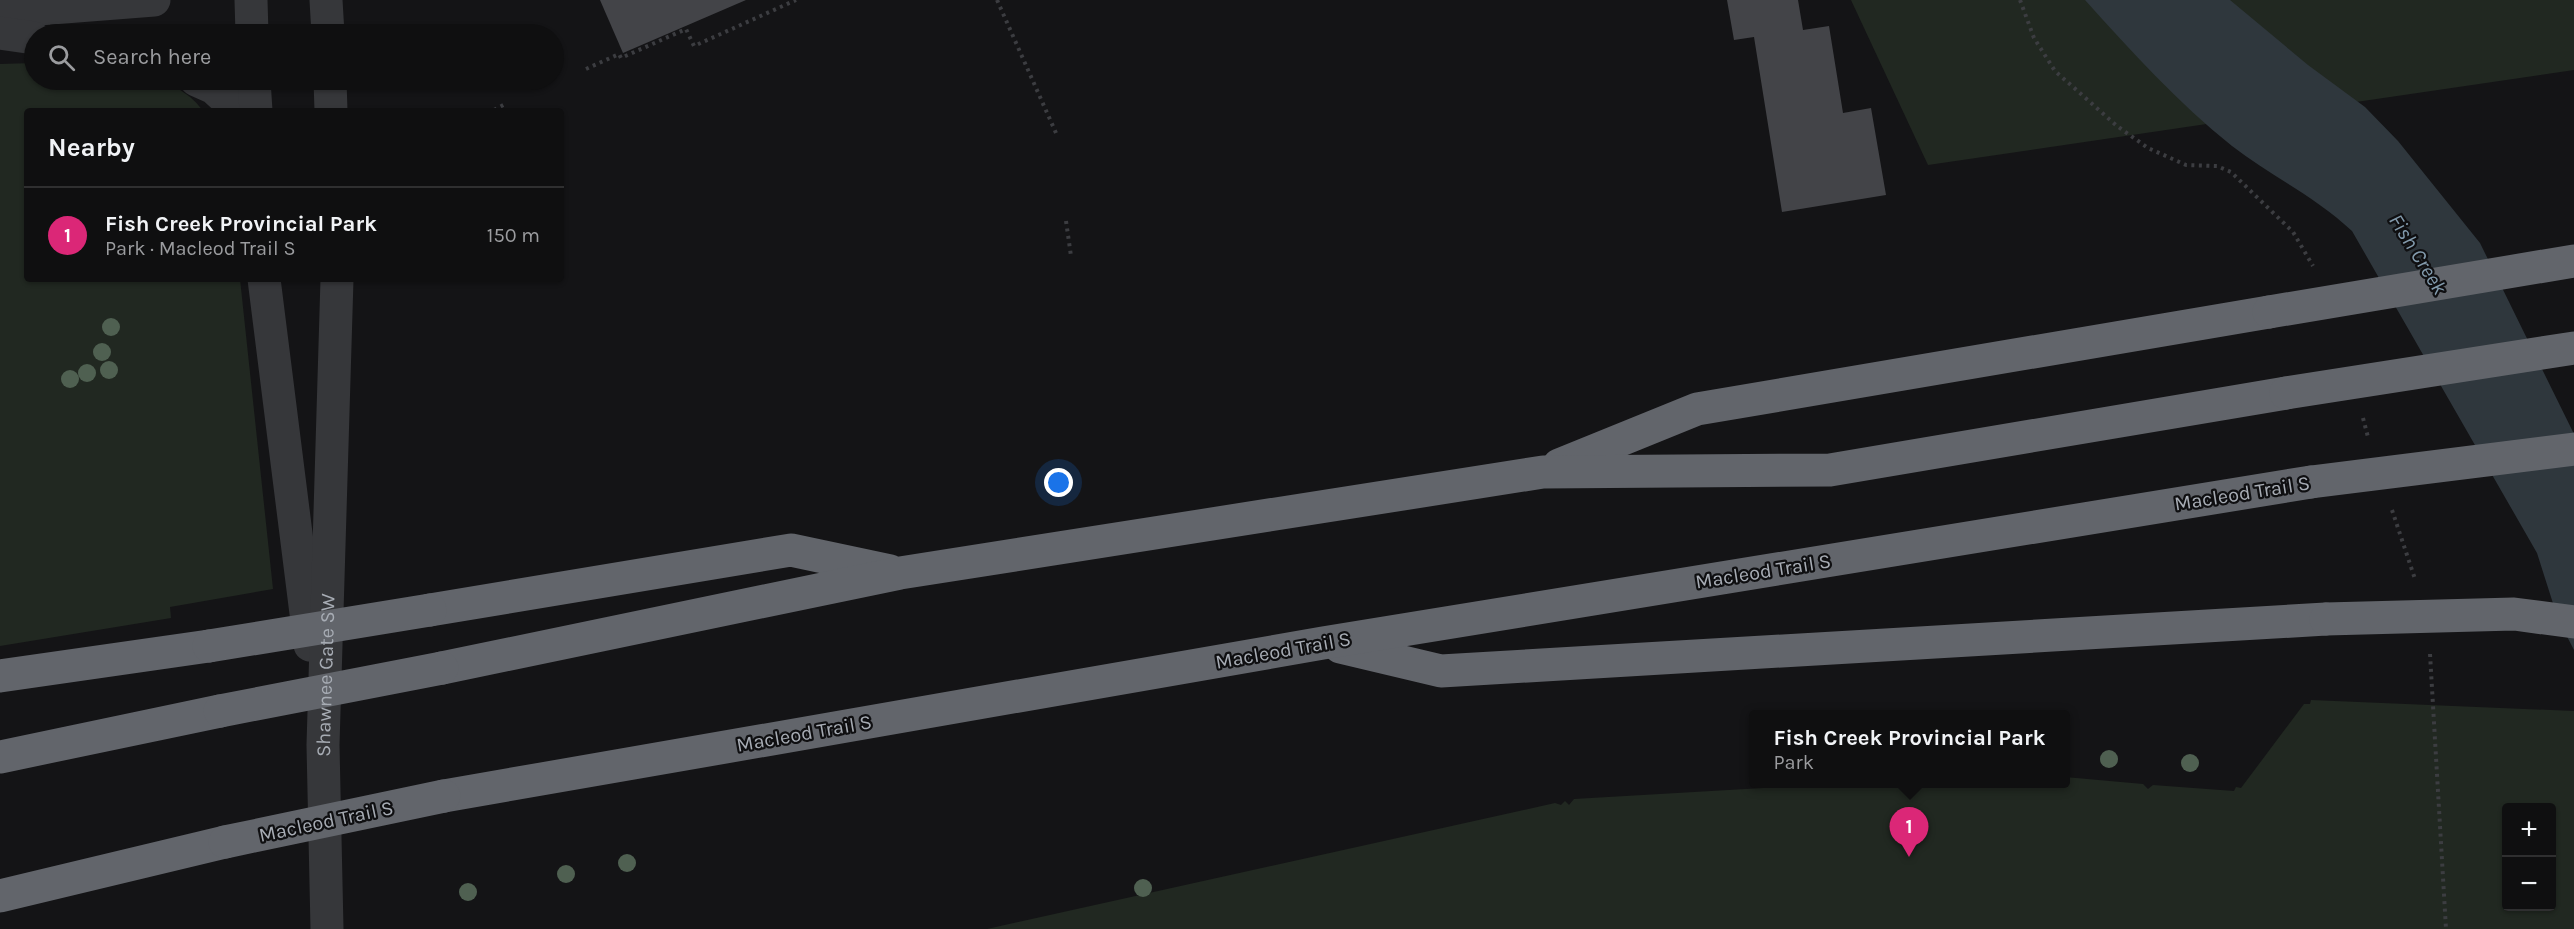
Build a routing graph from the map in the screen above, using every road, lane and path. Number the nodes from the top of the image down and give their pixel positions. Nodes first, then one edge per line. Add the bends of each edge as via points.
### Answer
1 (154, 0) edge
2 (251, 0) edge
3 (326, 0) edge
4 (796, 0) edge
5 (997, 0) edge
6 (2020, 0) edge
7 (0, 12) edge
8 (252, 24) edge
9 (327, 24) edge
10 (0, 33) edge
11 (24, 37) edge
12 (586, 69) dead end
13 (216, 90) edge
14 (255, 90) edge
15 (330, 90) edge
16 (507, 103) dead end
17 (235, 108) edge
18 (256, 108) edge
19 (331, 108) edge
20 (498, 108) edge
21 (1056, 133) dead end
22 (1066, 221) dead end
23 (1071, 256) dead end
24 (2574, 261) edge
25 (2318, 274) dead end
26 (264, 282) edge
27 (337, 282) edge
28 (2574, 348) edge
29 (2361, 412) dead end
30 (2371, 446) dead end
31 (2574, 448) edge
32 (1543, 472) junction
33 (2389, 501) dead end
34 (900, 573) junction
35 (2416, 583) dead end
36 (2574, 622) edge
37 (1323, 643) junction
38 (2429, 650) dead end
39 (0, 676) edge
40 (323, 745) junction
41 (0, 757) edge
42 (0, 896) edge
43 (327, 929) edge
44 (2446, 929) edge

1 - 7 street
2 - 8 street
3 - 9 street
4 - 12 path via 694,46 686,29
5 - 21 path
6 - 25 path via 2034,38 2055,71 2117,126 2155,152 2186,165 2217,166 2230,172 2293,232
10 - 11 street
13 - 17 street
14 - 18 street
15 - 19 street
16 - 20 path
22 - 23 path
24 - 32 highway, bridge via 1697,409
26 - 40 street, Shawnee Gate SW
27 - 40 street, Shawnee Gate SW
28 - 32 highway, bridge via 1830,470
29 - 30 path
31 - 37 highway, Macleod Trail S, bridge via 2312,482
32 - 34 highway
33 - 35 path
34 - 39 highway, bridge via 791,550 209,646
34 - 41 highway, bridge
36 - 37 highway, bridge via 2514,614 2326,619 1441,671
37 - 42 highway, Macleod Trail S, bridge via 444,796 225,842
38 - 44 path
40 - 43 street

